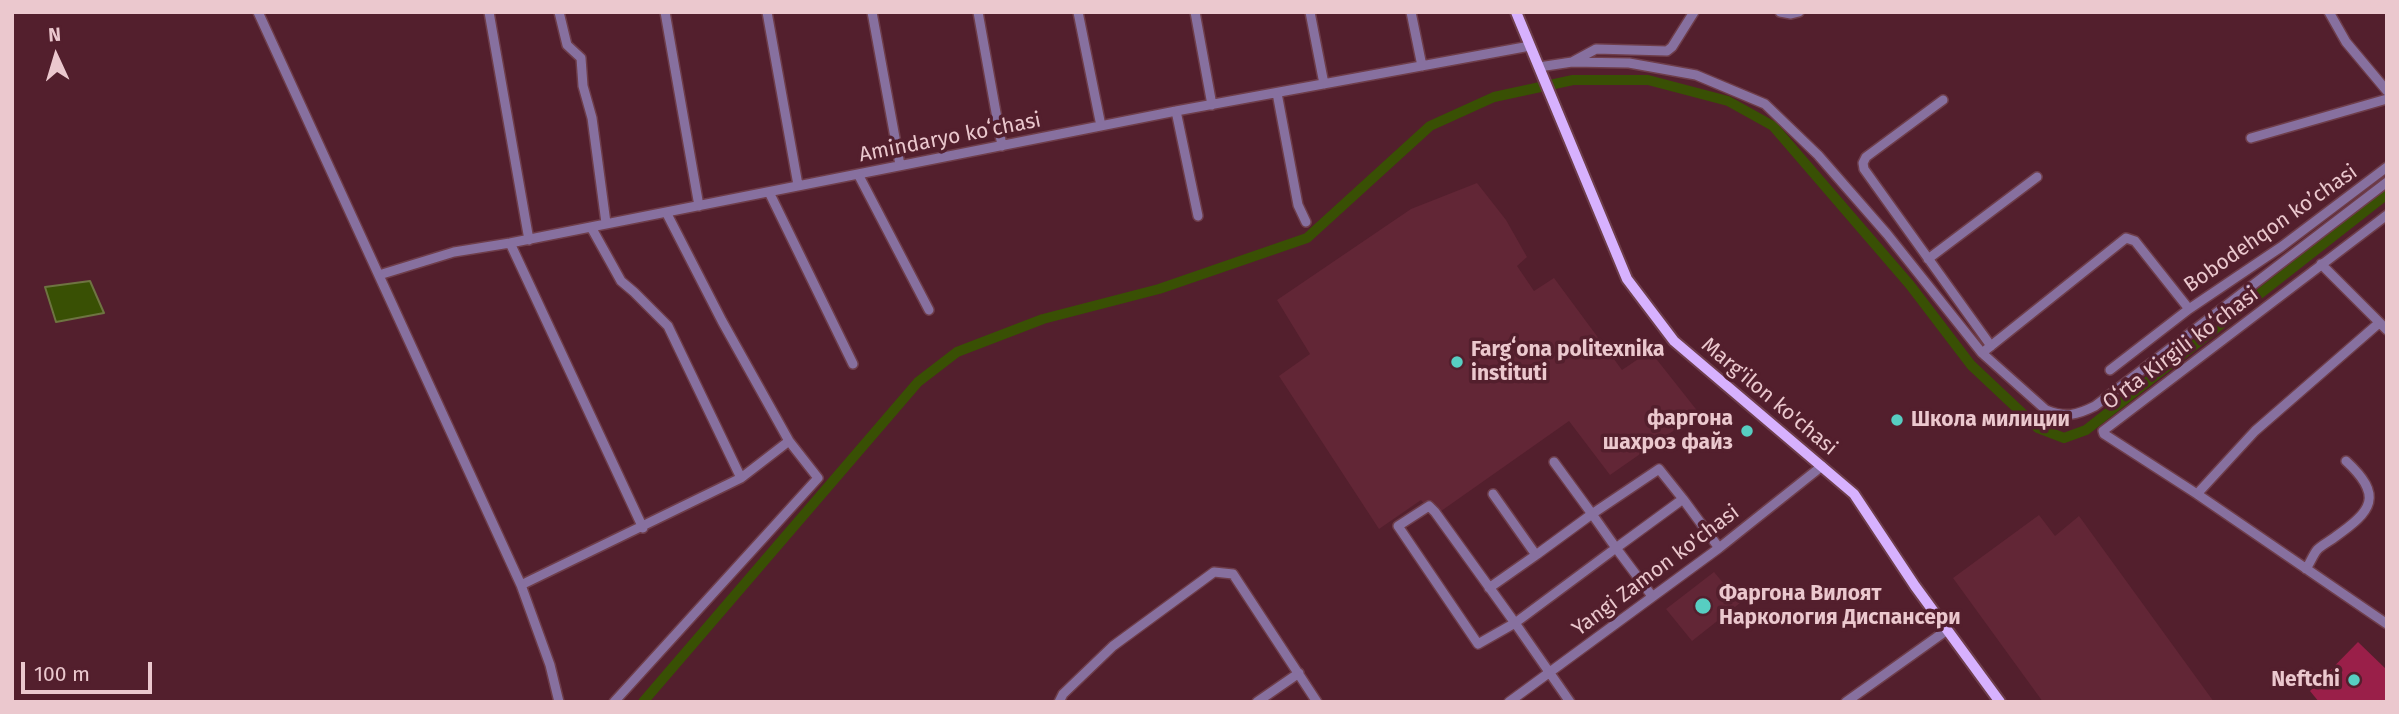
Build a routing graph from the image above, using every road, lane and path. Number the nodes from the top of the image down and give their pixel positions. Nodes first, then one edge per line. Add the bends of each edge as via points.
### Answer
1 (258, 12) edge
2 (489, 12) edge
3 (559, 12) edge
4 (665, 12) edge
5 (767, 12) edge
6 (872, 12) edge
7 (978, 12) edge
8 (1078, 12) edge
9 (1195, 12) edge
10 (1310, 12) edge
11 (1411, 12) edge
12 (1516, 12) edge
13 (1694, 12) edge
14 (1780, 12) edge
15 (1799, 12) edge
16 (2329, 12) edge
17 (1530, 46) junction
18 (1572, 62) junction
19 (1422, 66) junction
20 (1541, 71) junction
21 (1324, 84) junction
22 (2387, 90) edge
23 (1277, 93) junction
24 (1943, 100) dead end
25 (2387, 100) edge
26 (1212, 105) junction
27 (1176, 111) junction
28 (1101, 126) junction
29 (2251, 138) dead end
30 (1003, 146) junction
31 (900, 165) junction
32 (2387, 167) edge
33 (858, 174) junction
34 (2037, 177) dead end
35 (2387, 182) edge
36 (798, 186) junction
37 (769, 192) junction
38 (699, 206) junction
39 (666, 212) junction
40 (2387, 215) edge
41 (1198, 216) dead end
42 (1306, 222) dead end
43 (606, 223) junction
44 (591, 227) junction
45 (528, 240) junction
46 (510, 243) junction
47 (1928, 259) junction
48 (2321, 264) junction
49 (379, 275) junction
50 (2189, 309) junction
51 (929, 310) dead end
52 (2383, 327) edge
53 (1990, 346) junction
54 (1982, 353) junction
55 (853, 363) dead end
56 (2110, 370) dead end
57 (789, 441) junction
58 (2346, 461) dead end
59 (1554, 462) dead end
60 (1822, 466) junction
61 (741, 478) junction
62 (1493, 494) dead end
63 (2197, 494) junction
64 (1683, 499) junction
65 (1592, 514) junction
66 (643, 528) junction
67 (1616, 548) junction
68 (1719, 548) junction
69 (1536, 555) junction
70 (2306, 569) junction
71 (521, 586) junction
72 (1489, 588) junction
73 (1652, 596) junction
74 (1515, 623) junction
75 (2387, 624) edge
76 (1947, 630) junction
77 (1549, 672) junction
78 (1299, 673) junction
79 (559, 702) edge
80 (614, 702) edge
81 (1059, 702) edge
82 (1257, 702) edge
83 (1317, 702) edge
84 (1509, 702) edge
85 (1570, 702) edge
86 (1846, 702) edge
87 (2000, 702) edge

1 - 49 street
2 - 45 street
3 - 43 street via 566,45 581,58
4 - 38 street
5 - 36 street
6 - 31 street
7 - 30 street
8 - 28 street
9 - 26 street
10 - 21 street
11 - 19 street
12 - 17 main road
13 - 18 street via 1667,51 1597,49
14 - 15 street
16 - 22 street via 2346,42
17 - 19 street, Amindaryo koʻchasi
17 - 20 main road
18 - 20 street
18 - 54 street via 1629,63 1696,75 1765,104 1818,155 1887,234
19 - 21 street, Amindaryo koʻchasi
20 - 60 main road, Marg'ilon ko'chasi via 1627,279 1674,341
21 - 23 street, Amindaryo koʻchasi
23 - 26 street, Amindaryo koʻchasi
23 - 42 street via 1298,205
24 - 47 street via 1863,163
25 - 29 street
26 - 27 street, Amindaryo koʻchasi
27 - 28 street, Amindaryo koʻchasi
27 - 41 street
28 - 30 street, Amindaryo koʻchasi
30 - 31 street, Amindaryo koʻchasi
31 - 33 street, Amindaryo koʻchasi
32 - 50 street, Bobodehqon koʼchasi
33 - 36 street, Amindaryo koʻchasi
33 - 51 street
34 - 47 street
35 - 54 street via 2095,406 2076,415 2046,410
36 - 37 street, Amindaryo koʻchasi
37 - 38 street, Amindaryo koʻchasi
37 - 55 street
38 - 39 street, Amindaryo koʻchasi
39 - 43 street, Amindaryo koʻchasi
39 - 57 street
40 - 48 street, Oʻrta Kirgili koʻchasi
43 - 44 street, Amindaryo koʻchasi
44 - 45 street, Amindaryo koʻchasi
44 - 61 street via 621,281 668,326
45 - 46 street, Amindaryo koʻchasi
46 - 49 street, Amindaryo koʻchasi via 454,252
46 - 66 street
47 - 53 street
48 - 52 street
48 - 63 street, Oʻrta Kirgili koʻchasi via 2103,430
49 - 71 street
50 - 53 street, Bobodehqon koʼchasi via 2135,241 2126,238
50 - 56 street
52 - 63 street via 2255,431
53 - 54 street, Bobodehqon koʼchasi
57 - 61 street
57 - 80 street via 818,478
58 - 70 street via 2363,479 2369,505 2355,523 2318,548
59 - 65 street
60 - 68 street, Yangi Zamon ko'chasi
60 - 76 main road, Marg'ilon ko'chasi via 1854,494
61 - 66 street
62 - 69 street
63 - 70 street, Oʻrta Kirgili koʻchasi
64 - 65 street via 1659,469
64 - 67 street
64 - 68 street
65 - 67 street
65 - 69 street
66 - 71 street
67 - 73 street
67 - 74 street
68 - 73 street, Yangi Zamon ko'chasi
69 - 72 street
70 - 75 street, Oʻrta Kirgili koʻchasi
71 - 79 street
72 - 74 street
72 - 74 street via 1429,506 1398,526 1478,644
73 - 77 street, Yangi Zamon ko'chasi
74 - 77 street
76 - 86 street
76 - 87 main road, Marg'ilon ko'chasi
77 - 84 street, Yangi Zamon ko'chasi
77 - 85 street
78 - 81 street via 1234,574 1214,572 1113,646
78 - 82 street
78 - 83 street

